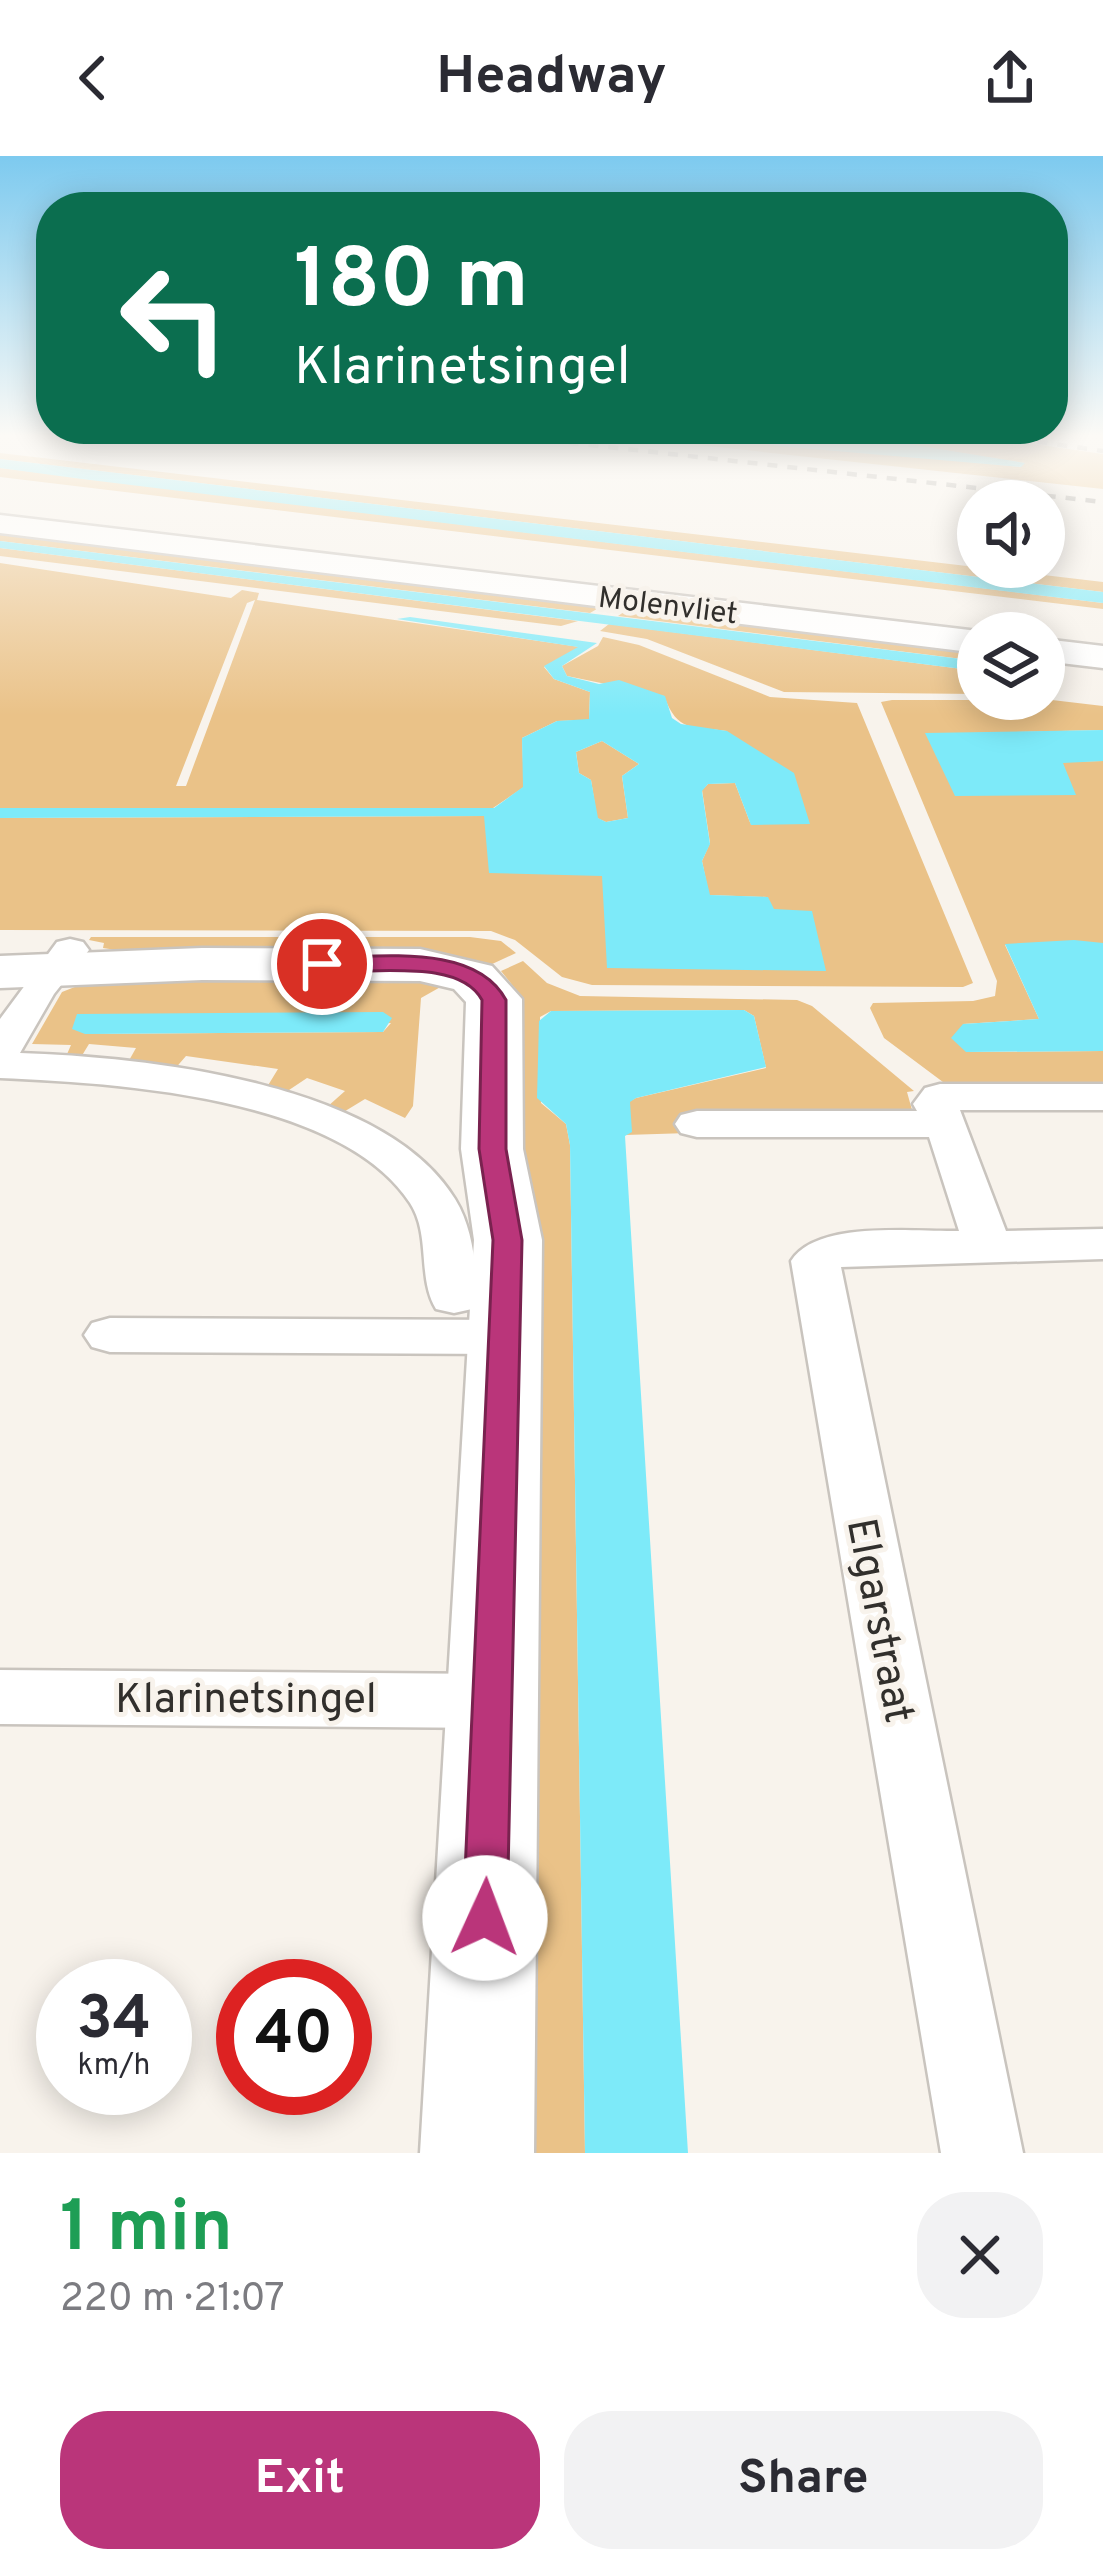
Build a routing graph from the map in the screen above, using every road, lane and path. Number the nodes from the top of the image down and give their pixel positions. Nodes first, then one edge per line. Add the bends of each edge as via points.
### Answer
1 (43, 529) edge
2 (957, 639) edge
3 (1065, 652) edge
4 (1103, 657) edge
5 (0, 947) edge
6 (62, 960) junction
7 (0, 972) edge
8 (0, 1053) edge
9 (0, 1065) edge
10 (1103, 1097) edge
11 (698, 1124) dead end
12 (947, 1124) junction
13 (987, 1244) junction
14 (1103, 1244) edge
15 (480, 1317) junction
16 (110, 1335) dead end
17 (0, 1697) edge
18 (492, 1701) junction
19 (477, 2153) edge
20 (982, 2153) edge

1 - 2 street, Molenvliet
3 - 4 street
5 - 6 street
6 - 7 street
6 - 8 street
6 - 15 street via 434,965 488,988 497,1021 491,1116 508,1240
9 - 15 street via 114,1070 218,1089 373,1143 432,1199
10 - 12 street via 940,1097 935,1104
11 - 12 street
12 - 13 street
13 - 14 street, Elgarstraat
13 - 20 street, Elgarstraat via 835,1249 815,1261
15 - 16 street
15 - 18 street
17 - 18 street, Klarinetsingel
18 - 19 street

